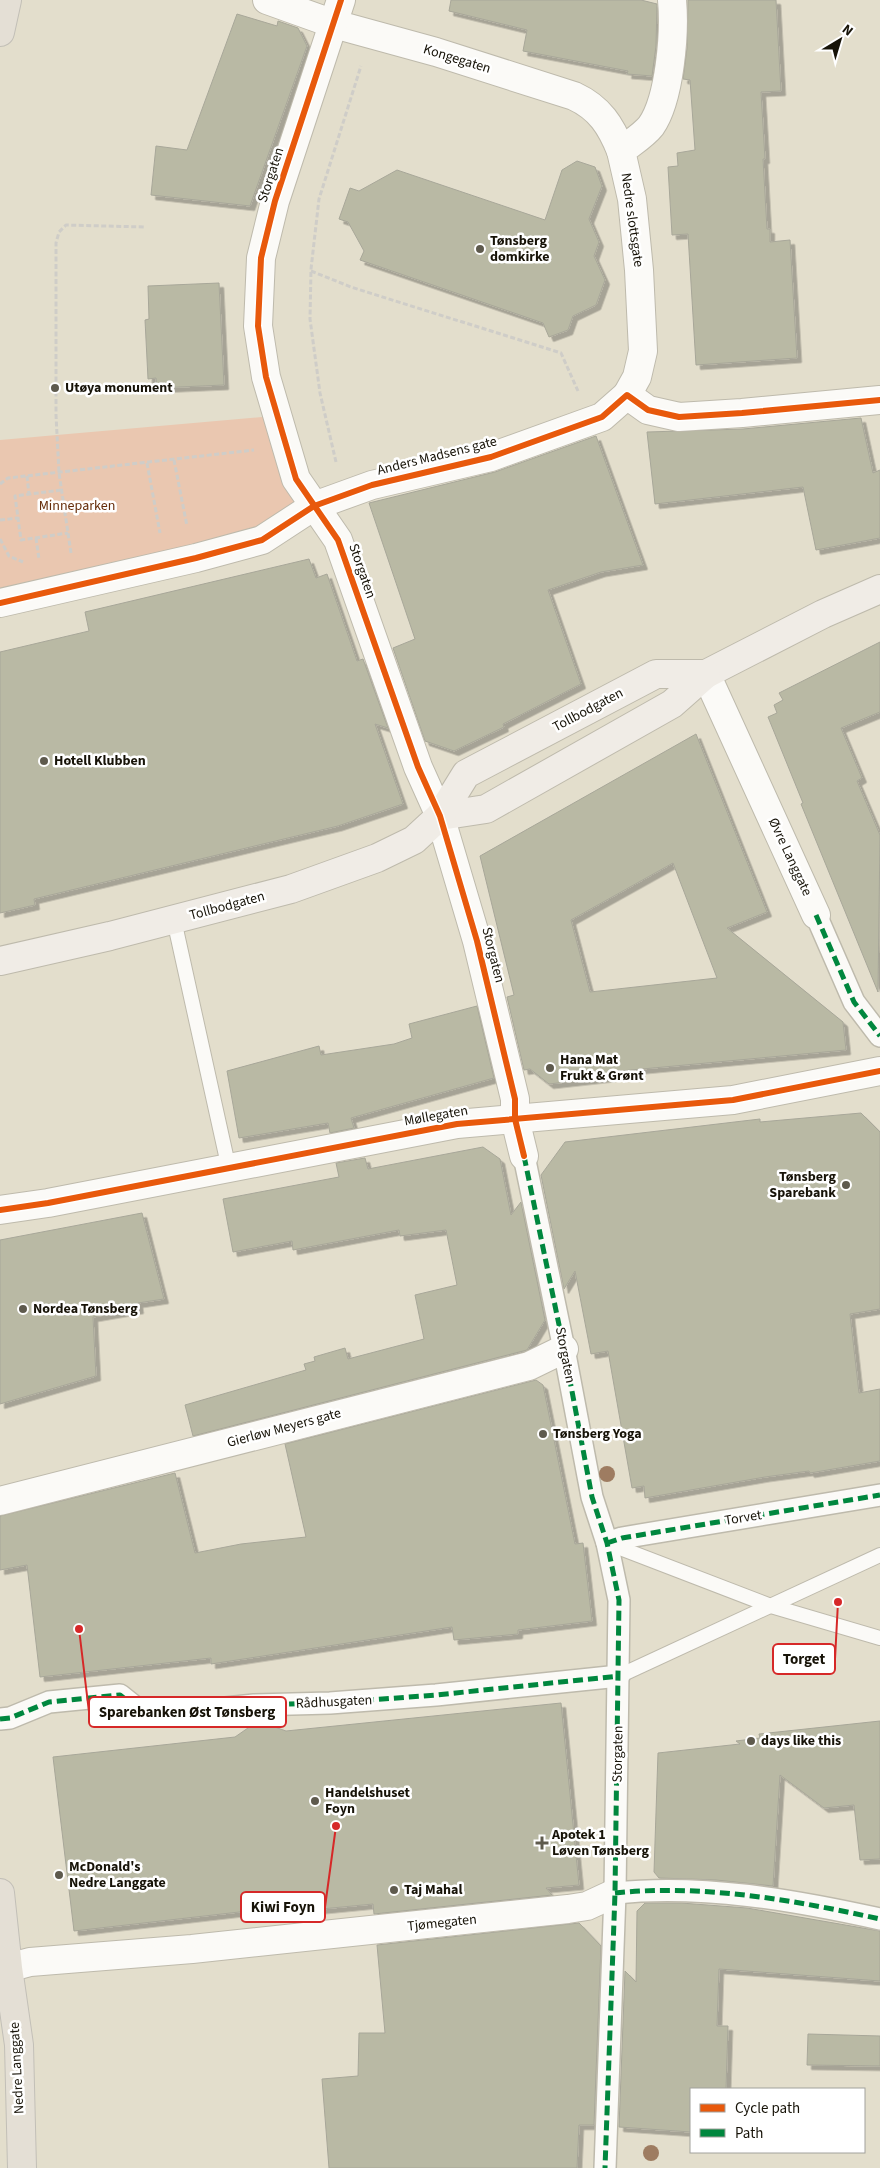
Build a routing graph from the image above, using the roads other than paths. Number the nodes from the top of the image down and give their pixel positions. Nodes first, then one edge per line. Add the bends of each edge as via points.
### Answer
1 (7, 0) edge
2 (267, 0) edge
3 (672, 0) edge
4 (337, 12) edge
5 (0, 32) edge
6 (621, 151) junction
7 (627, 395) junction
8 (880, 400) edge
9 (314, 506) junction
10 (880, 589) edge
11 (0, 603) edge
12 (706, 674) junction
13 (440, 816) junction
14 (816, 915) joint
15 (174, 920) junction
16 (0, 961) edge
17 (880, 1036) edge
18 (880, 1071) edge
19 (515, 1119) junction
20 (524, 1156) joint
21 (229, 1169) junction
22 (0, 1210) edge
23 (564, 1348) junction
24 (880, 1495) edge
25 (0, 1501) edge
26 (607, 1543) junction
27 (880, 1555) edge
28 (771, 1606) junction
29 (880, 1638) edge
30 (619, 1676) junction
31 (0, 1719) edge
32 (0, 1893) edge
33 (615, 1893) junction
34 (880, 1919) edge
35 (4, 1969) edge
36 (0, 2026) edge
37 (22, 2168) edge
38 (605, 2168) edge

1 - 5 main road
2 - 4 street, Kongegaten
3 - 6 street via 668,72 659,113 650,128
4 - 6 street, Kongegaten via 371,34 586,101 602,114
4 - 9 street, Storgaten via 275,201 261,258 258,326 266,377 296,479
6 - 7 street, Nedre slottsgate via 632,199 643,351 637,377
7 - 8 street via 648,410 679,417
7 - 9 street, Anders Madsens gate via 602,417 490,457 372,485
9 - 11 street, Anders Madsens gate via 262,540
9 - 13 street, Storgaten via 338,540 418,767
10 - 12 main road, Tollbodgaten via 823,614
12 - 13 main road, Tollbodgaten via 672,704 486,809
12 - 13 main road, Tollbodgaten via 656,674 466,774
12 - 14 street, Øvre Langgate
13 - 15 main road, Tollbodgaten via 414,840 377,858 291,889
13 - 19 street, Storgaten via 477,941 515,1099
14 - 17 street, Øvre Langgate via 854,1002
15 - 16 main road, Tollbodgaten
15 - 21 lane
18 - 19 street, Møllegaten via 733,1100
19 - 20 street, Storgaten
19 - 21 street, Møllegaten via 457,1124
20 - 23 street, Storgaten
21 - 22 street, Møllegaten
23 - 25 street, Gierløw Meyers gate via 529,1366
23 - 26 street, Storgaten via 592,1497
24 - 26 street, Torvet
26 - 28 lane
26 - 30 street, Storgaten via 619,1600
27 - 28 lane
28 - 29 lane
28 - 30 lane
30 - 31 street, Rådhusgaten via 436,1695 330,1704 254,1705 150,1716 120,1695 49,1702
30 - 33 street, Storgaten
32 - 35 main road, Nedre Langgate
33 - 34 street, Tjømegaten via 653,1889 696,1890 826,1907
33 - 35 street, Tjømegaten via 587,1906 568,1909 192,1949 30,1962
33 - 38 street, Storgaten
35 - 36 main road, Nedre Langgate
35 - 37 main road, Nedre Langgate via 19,2045

